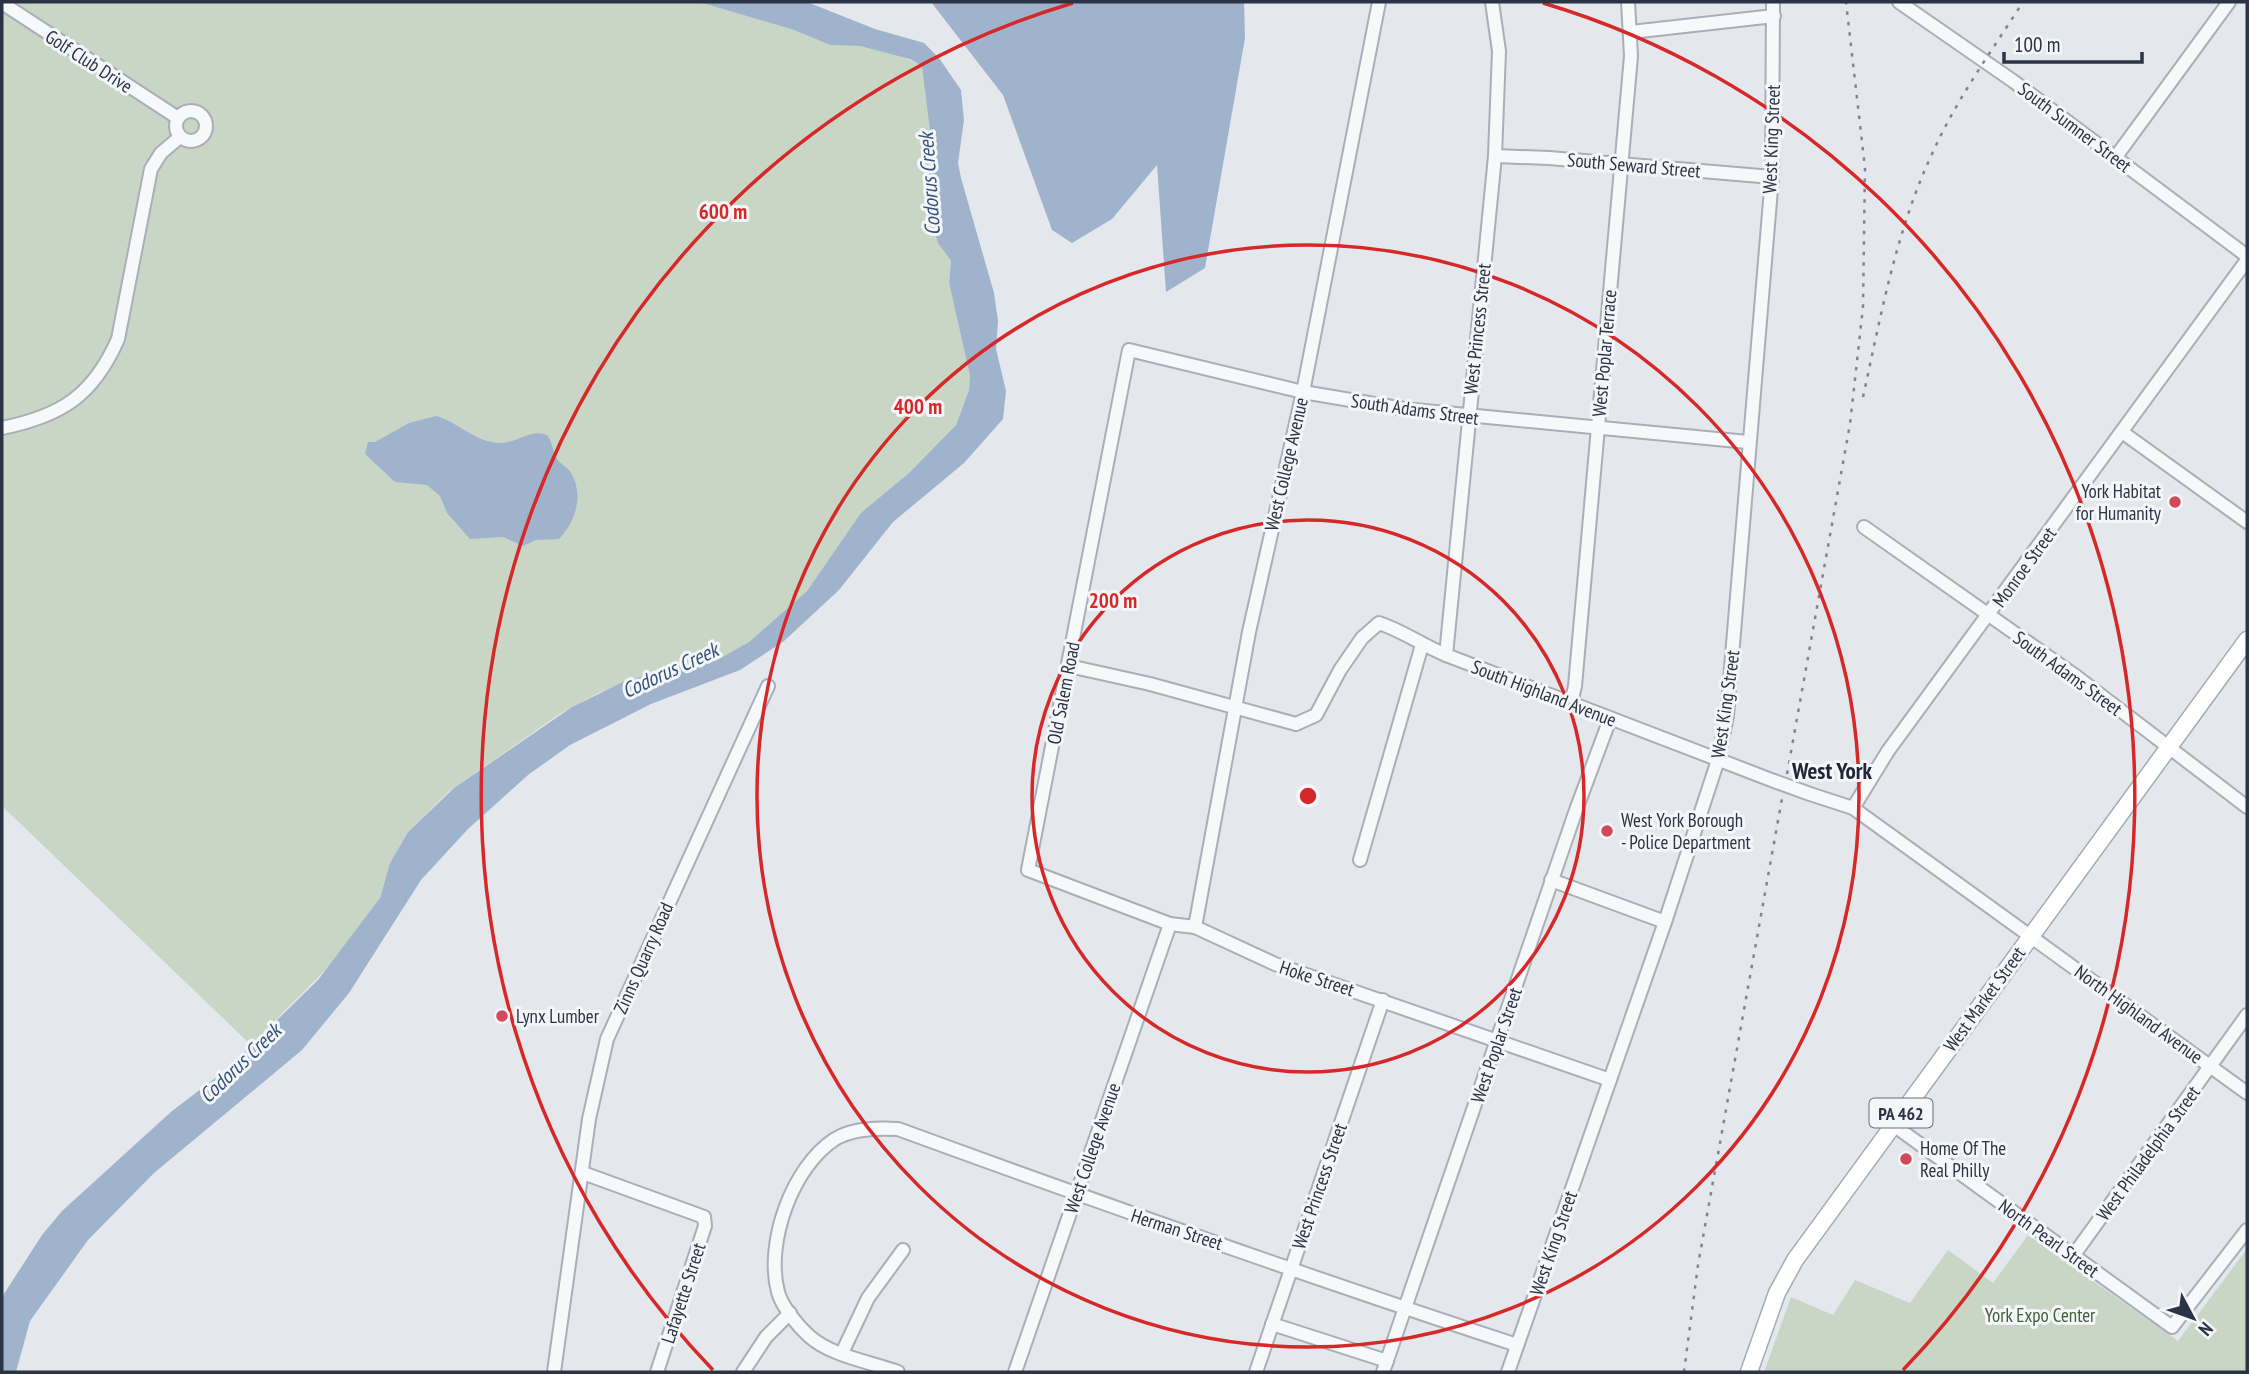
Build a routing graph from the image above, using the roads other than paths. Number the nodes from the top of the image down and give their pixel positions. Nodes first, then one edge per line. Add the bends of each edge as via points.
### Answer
1 (1378, 2) edge
2 (1492, 2) edge
3 (1628, 2) edge
4 (1773, 2) edge
5 (1899, 2) edge
6 (2229, 2) edge
7 (2, 3) edge
8 (1774, 16) junction
9 (1631, 32) junction
10 (178, 118) junction
11 (180, 137) junction
12 (1495, 156) junction
13 (2115, 158) junction
14 (1622, 164) junction
15 (1772, 177) junction
16 (2247, 258) edge
17 (1129, 350) joint
18 (1303, 392) junction
19 (1468, 418) junction
20 (1597, 427) junction
21 (2, 428) edge
22 (2122, 432) junction
23 (1748, 442) junction
24 (2247, 522) edge
25 (1864, 527) dead end
26 (1988, 616) junction
27 (2247, 640) edge
28 (1422, 645) junction
29 (1446, 655) junction
30 (1069, 667) junction
31 (768, 686) dead end
32 (1571, 703) junction
33 (1237, 707) junction
34 (1610, 719) junction
35 (2168, 748) junction
36 (1718, 761) junction
37 (2247, 807) edge
38 (1853, 808) junction
39 (1360, 860) dead end
40 (1028, 870) joint
41 (1551, 880) junction
42 (1665, 922) junction
43 (1170, 924) junction
44 (1195, 927) junction
45 (2031, 936) junction
46 (1382, 1000) junction
47 (2247, 1015) edge
48 (1498, 1040) junction
49 (2210, 1066) junction
50 (1610, 1080) junction
51 (2247, 1093) edge
52 (1892, 1124) junction
53 (583, 1173) junction
54 (1076, 1194) junction
55 (2247, 1230) edge
56 (903, 1250) dead end
57 (2073, 1256) junction
58 (1291, 1266) junction
59 (1405, 1308) junction
60 (790, 1313) junction
61 (1272, 1324) junction
62 (1517, 1345) junction
63 (842, 1353) junction
64 (1385, 1367) edge
65 (893, 1371) edge
66 (554, 1372) edge
67 (657, 1372) edge
68 (743, 1372) edge
69 (1015, 1372) edge
70 (1256, 1372) edge
71 (1508, 1372) edge
72 (1749, 1372) edge

1 - 18 street, West College Avenue
2 - 12 street, West Princess Street via 1499,51
3 - 9 street, West Poplar Terrace
4 - 8 street, West King Street
5 - 13 street, South Sumner Street via 2013,80
6 - 13 street
7 - 10 street, Golf Club Drive
8 - 9 street
8 - 15 street, West King Street
9 - 14 street, West Poplar Terrace
10 - 11 street
10 - 11 street, Golf Club Drive via 186,111 197,112 206,129 190,141
11 - 21 street via 151,169 118,339 108,364 84,392 43,419
12 - 14 street, South Seward Street
12 - 19 street, West Princess Street
13 - 16 street, South Sumner Street
14 - 15 street, South Seward Street
14 - 20 street, West Poplar Terrace
15 - 23 street, West King Street
16 - 22 street, Monroe Street
17 - 18 street, South Adams Street
17 - 30 street, Old Salem Road
18 - 19 street, South Adams Street
18 - 33 street, West College Avenue via 1249,632
19 - 20 street, South Adams Street
19 - 29 street, West Princess Street
20 - 23 street, South Adams Street
20 - 32 street, West Poplar Terrace
22 - 24 street
22 - 26 street, Monroe Street
23 - 36 street, West King Street via 1727,716
25 - 26 street, South Adams Street
26 - 35 street, South Adams Street
26 - 38 street, Monroe Street via 1888,751
27 - 35 main road, West Market Street / PA 462
28 - 29 street, South Highland Avenue
28 - 33 street, South Highland Avenue via 1403,631 1378,623 1339,670 1316,715 1296,724
28 - 39 street
29 - 32 street, South Highland Avenue
30 - 33 street, South Highland Avenue
30 - 40 street, Old Salem Road
31 - 53 street, Zinns Quarry Road via 607,1039 596,1076
32 - 34 street, South Highland Avenue
33 - 44 street, West College Avenue
34 - 36 street, South Highland Avenue
34 - 41 street, West Poplar Street
35 - 37 street, South Adams Street
35 - 45 main road, West Market Street / PA 462
36 - 38 street, South Highland Avenue, bridge
36 - 42 street, West King Street
38 - 45 street, South Highland Avenue
40 - 43 street, Hoke Street
41 - 42 street
41 - 48 street, West Poplar Street
42 - 50 street, West King Street
43 - 44 street, Hoke Street
43 - 54 street, West College Avenue
44 - 46 street, Hoke Street via 1275,964
45 - 49 street, North Highland Avenue
45 - 52 main road, West Market Street / PA 462
46 - 48 street, Hoke Street
46 - 58 street, West Princess Street
47 - 49 street, West Philadelphia Street
48 - 50 street, Hoke Street
48 - 59 street, West Poplar Street
49 - 51 street, North Highland Avenue
49 - 57 street, West Philadelphia Street
50 - 62 street, West King Street
52 - 57 street, North Pearl Street
52 - 72 main road, West Market Street / PA 462 via 1786,1273
53 - 66 street, Zinns Quarry Road
53 - 67 street, Lafayette Street via 704,1217 705,1226
54 - 58 street, Herman Street
54 - 60 street, Herman Street via 898,1129 876,1128 837,1138 805,1170 777,1241 778,1295
54 - 69 street, West College Avenue
55 - 57 street, North Pearl Street via 2172,1327
56 - 63 street via 869,1298
58 - 59 street, Herman Street
58 - 61 street, West Princess Street
59 - 62 street, Herman Street
59 - 64 street, West Poplar Street
60 - 63 street via 810,1337
60 - 68 street via 766,1337
61 - 64 street
61 - 70 street, West Princess Street
62 - 71 street, West King Street
63 - 65 street

